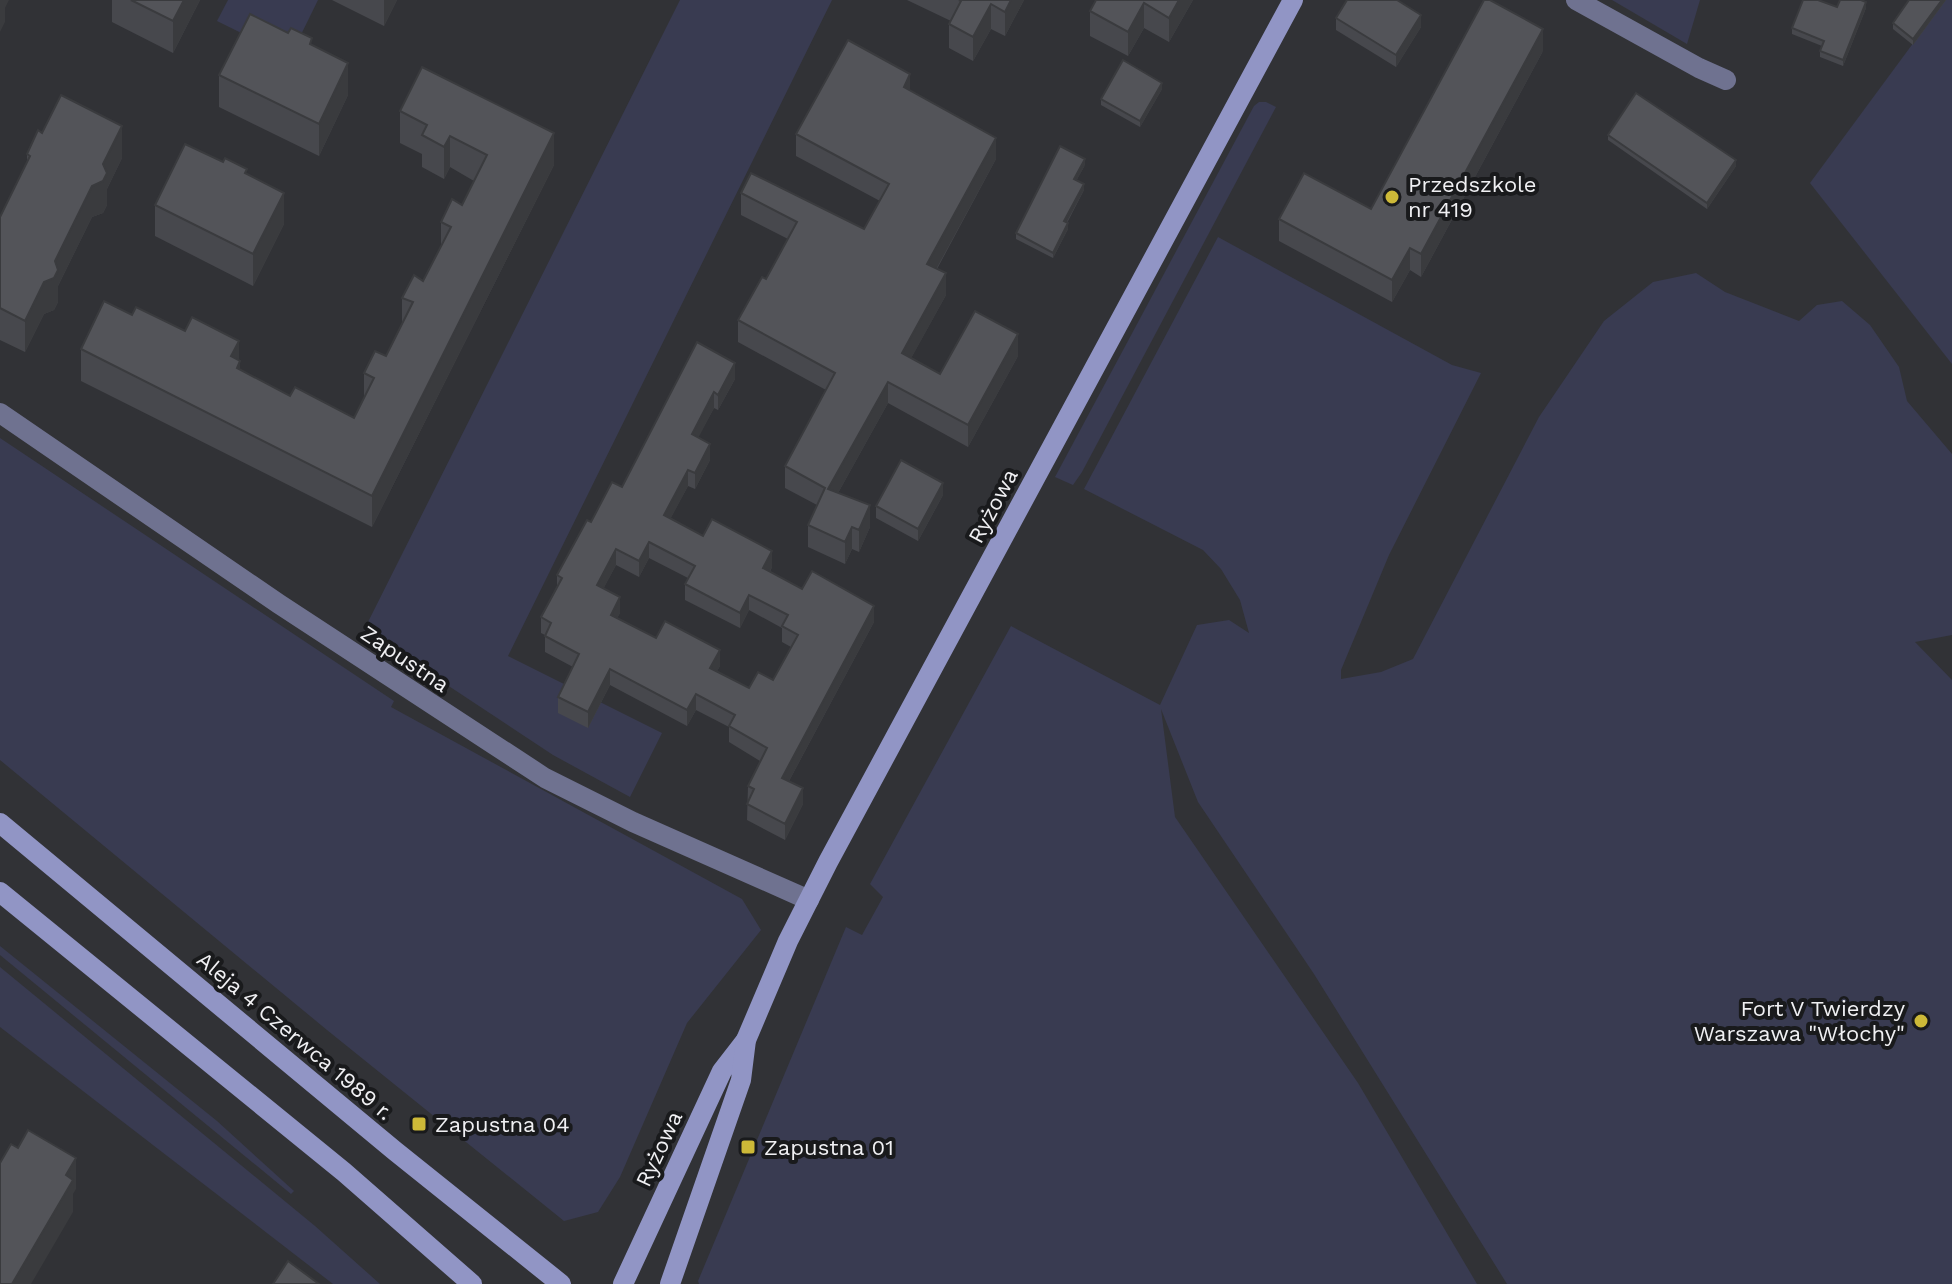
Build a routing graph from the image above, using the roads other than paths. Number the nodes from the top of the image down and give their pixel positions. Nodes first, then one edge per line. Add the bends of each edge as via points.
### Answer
1 (1293, 0) edge
2 (1576, 0) edge
3 (1726, 80) dead end
4 (0, 413) edge
5 (0, 823) edge
6 (0, 892) edge
7 (809, 900) junction
8 (746, 1040) junction
9 (472, 1284) edge
10 (561, 1284) edge
11 (623, 1284) edge
12 (670, 1284) edge

1 - 7 street, Ryżowa
2 - 3 street
4 - 7 street, Zapustna via 545,778
5 - 10 street, Aleja 4 Czerwca 1989 r.
6 - 9 street via 344,1172
7 - 8 street, Ryżowa
8 - 11 street, Ryżowa via 722,1071
8 - 12 street, Ryżowa via 741,1080

